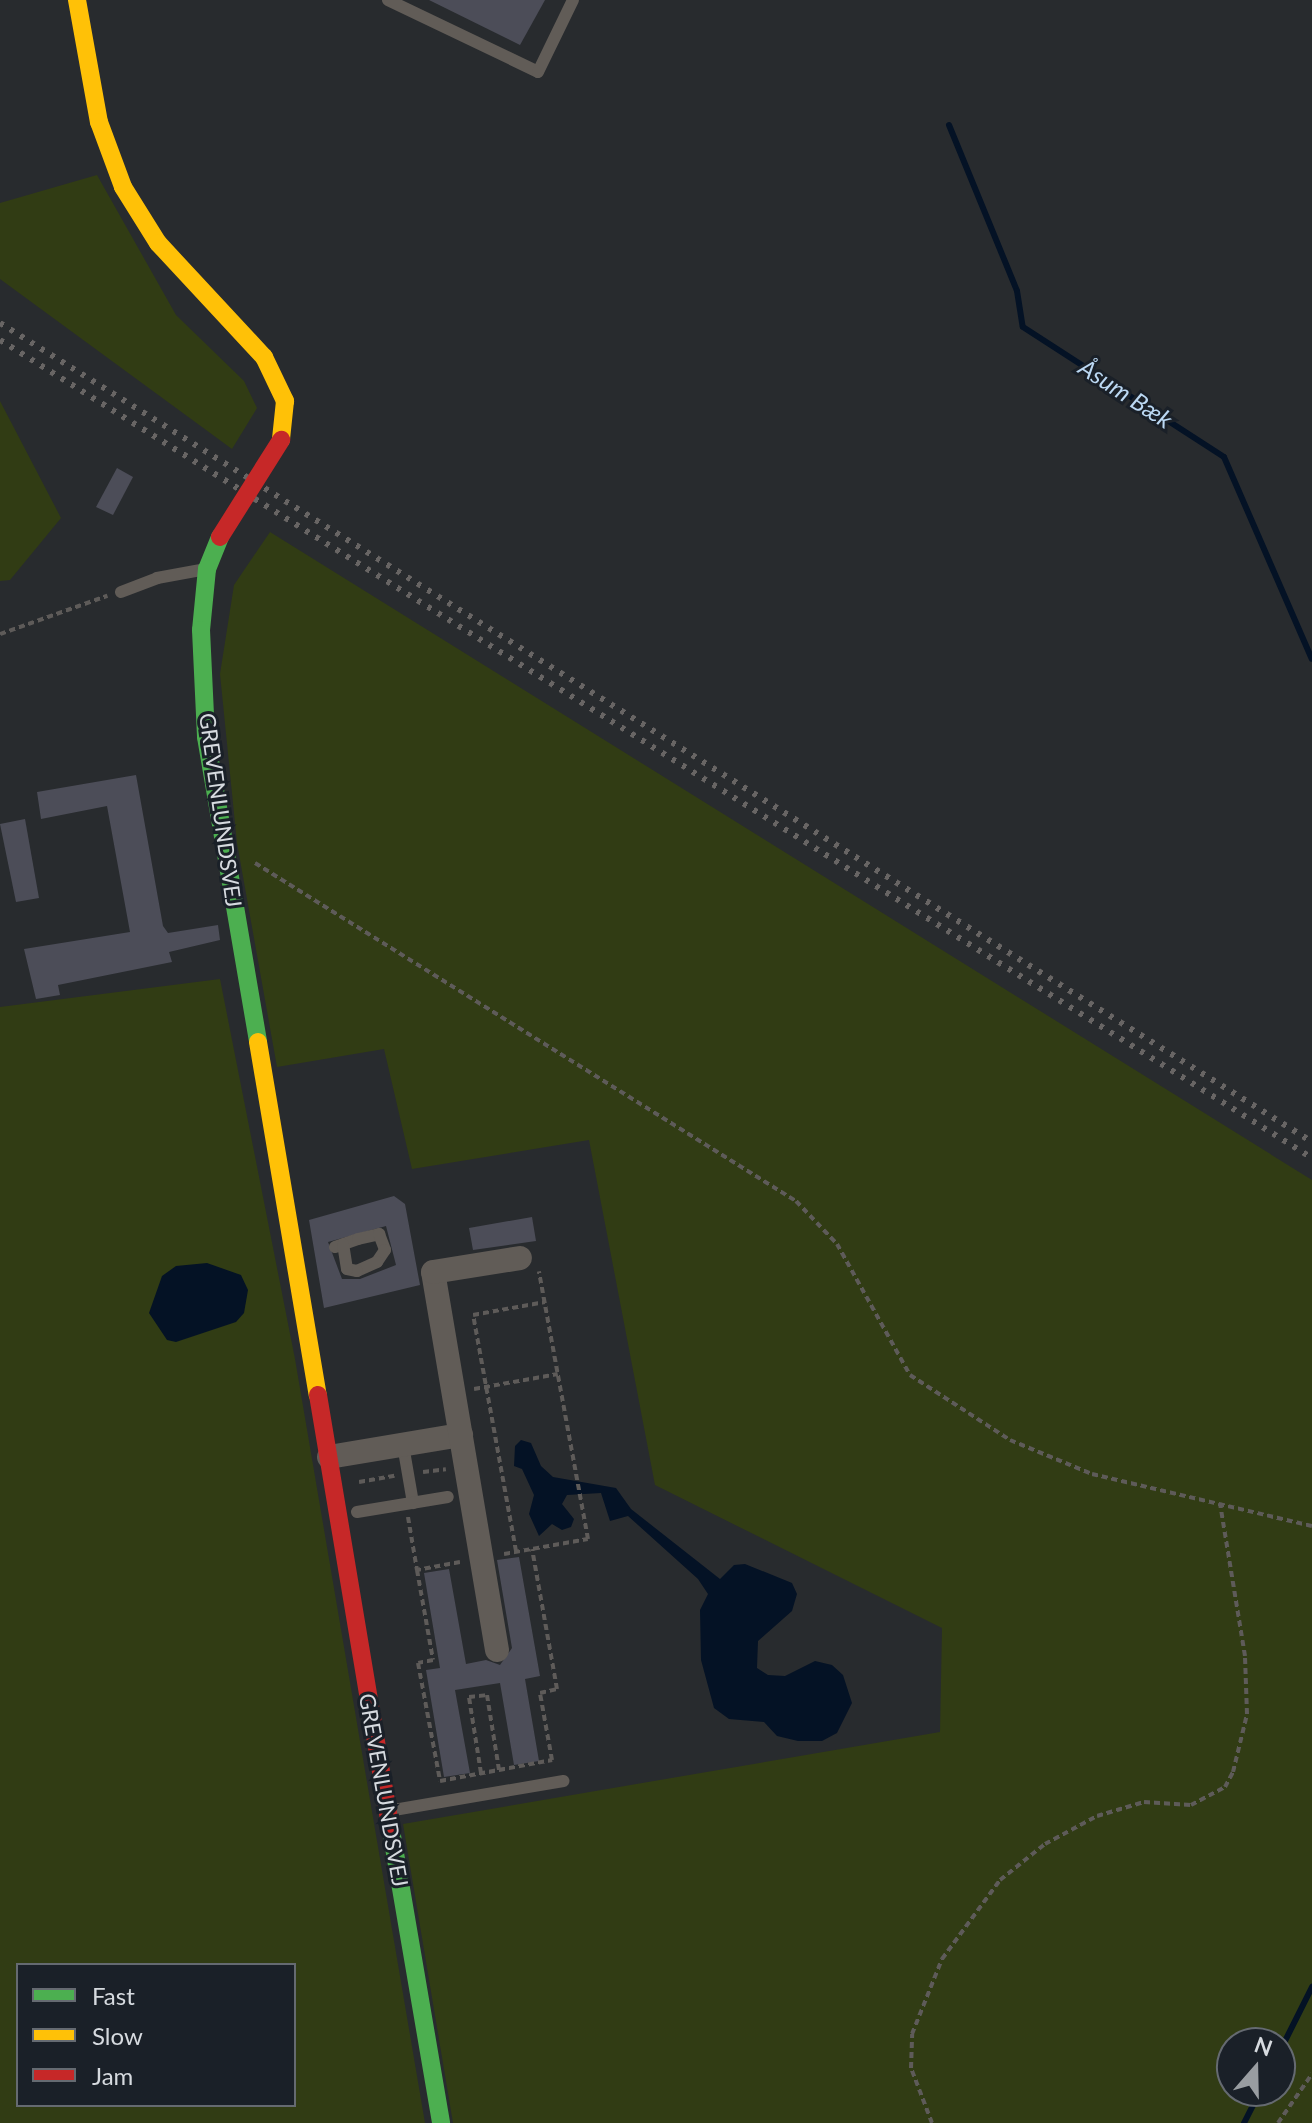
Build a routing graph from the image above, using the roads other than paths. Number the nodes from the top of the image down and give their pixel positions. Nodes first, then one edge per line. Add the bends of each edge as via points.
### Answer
1 (77, 0) edge
2 (388, 0) edge
3 (573, 0) edge
4 (207, 569) junction
5 (121, 592) road end
6 (520, 1258) road end
7 (461, 1435) junction
8 (403, 1445) junction
9 (329, 1457) junction
10 (448, 1497) dead end
11 (409, 1503) junction
12 (357, 1512) dead end
13 (497, 1650) dead end
14 (563, 1781) dead end
15 (388, 1811) junction
16 (441, 2123) edge

1 - 4 street, GREVENLUNDSVEJ, bridge via 99,122 123,187 158,243 264,357 285,401 281,440 220,537
2 - 3 lane via 538,72
4 - 5 lane via 157,578
4 - 9 street, GREVENLUNDSVEJ via 201,630 206,737 302,1250
6 - 7 street via 433,1272
7 - 8 street
7 - 13 street
8 - 9 street
8 - 11 lane
9 - 15 street, GREVENLUNDSVEJ
10 - 11 lane
11 - 12 lane
14 - 15 lane
15 - 16 street, GREVENLUNDSVEJ

